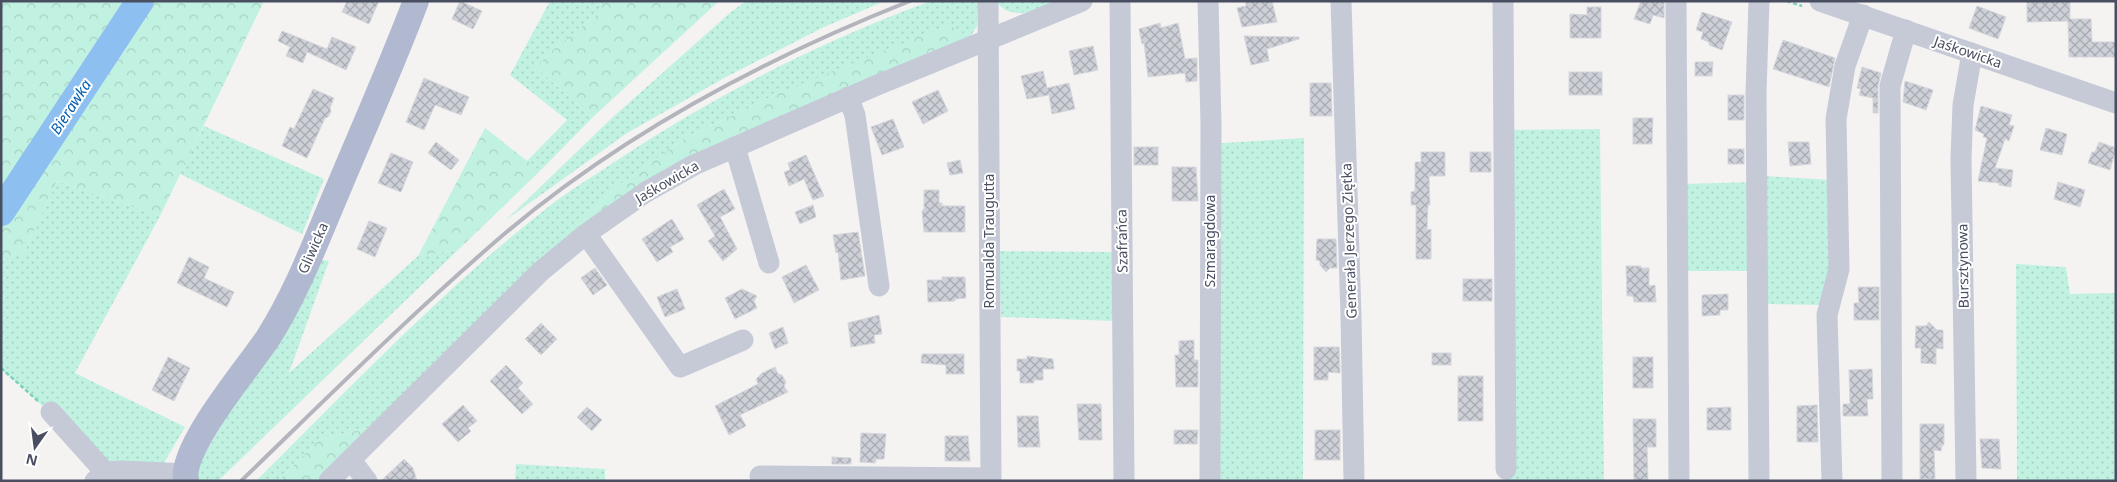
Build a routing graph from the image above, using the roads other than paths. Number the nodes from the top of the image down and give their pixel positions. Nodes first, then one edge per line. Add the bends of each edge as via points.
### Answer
1 (416, 1) edge
2 (988, 1) edge
3 (1082, 1) edge
4 (1120, 1) edge
5 (1208, 1) edge
6 (1342, 1) edge
7 (1502, 1) edge
8 (1676, 1) edge
9 (1760, 1) edge
10 (1820, 1) edge
11 (1863, 16) junction
12 (1906, 30) junction
13 (988, 38) junction
14 (1972, 53) junction
15 (848, 97) junction
16 (2116, 103) edge
17 (735, 147) junction
18 (586, 234) junction
19 (769, 263) dead end
20 (879, 286) dead end
21 (743, 340) dead end
22 (51, 412) road end
23 (351, 460) junction
24 (1506, 469) dead end
25 (760, 476) dead end
26 (100, 477) edge
27 (186, 477) edge
28 (990, 479) edge
29 (329, 481) edge
30 (367, 481) edge
31 (1124, 481) edge
32 (1210, 481) edge
33 (1354, 481) edge
34 (1679, 481) edge
35 (1760, 481) edge
36 (1832, 481) edge
37 (1892, 481) edge
38 (1966, 481) edge

1 - 27 main road, Gliwicka via 289,301 264,343 206,425 194,447
2 - 13 street, Romualda Traugutta
3 - 13 street, Jaśkowicka
4 - 31 street, Szafrańca
5 - 32 street, Szmaragdowa
6 - 33 street, Generała Jerzego Ziętka
7 - 24 street
8 - 34 street
9 - 35 street via 1756,93
10 - 11 street, Jaśkowicka
11 - 12 street, Jaśkowicka
11 - 36 street via 1845,66 1836,119 1839,269 1827,315
12 - 14 street, Jaśkowicka
12 - 37 street via 1890,86
13 - 15 street, Jaśkowicka
13 - 28 street, Romualda Traugutta
14 - 16 street, Jaśkowicka
14 - 38 street, Bursztynowa via 1963,105 1961,158
15 - 17 street, Jaśkowicka
15 - 20 street via 855,115
17 - 18 street, Jaśkowicka via 646,192
17 - 19 street
18 - 21 street via 680,367
18 - 23 street, Jaśkowicka via 540,272
22 - 26 street
23 - 29 street, Jaśkowicka
23 - 30 street
25 - 28 street
26 - 27 street via 123,471

